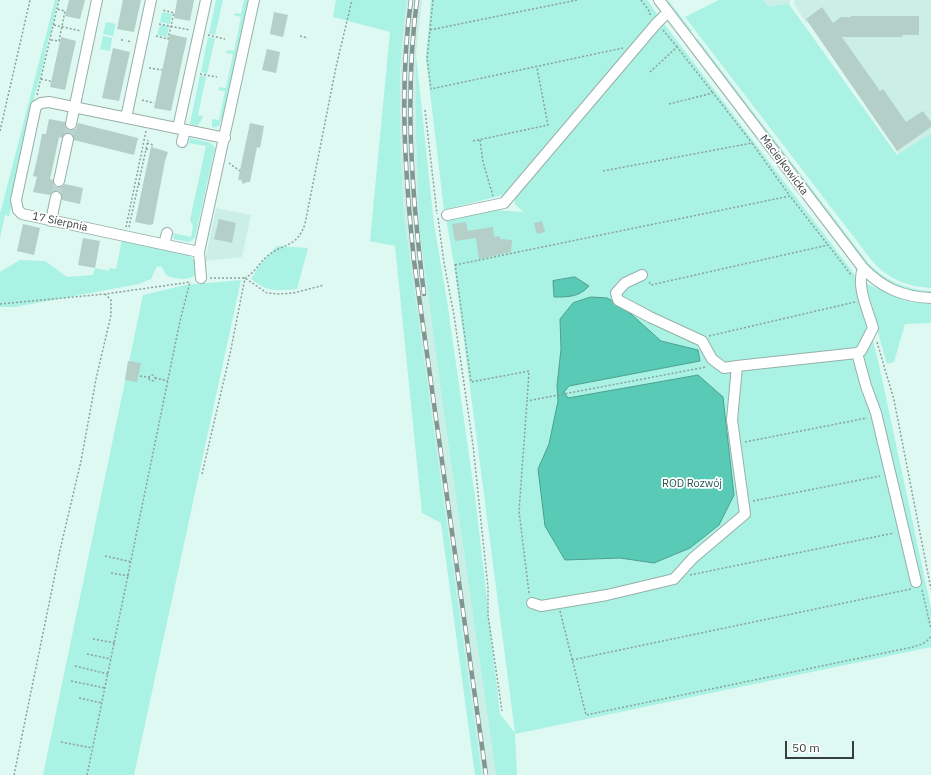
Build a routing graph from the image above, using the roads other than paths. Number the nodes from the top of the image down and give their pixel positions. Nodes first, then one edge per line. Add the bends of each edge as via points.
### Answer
1 (97, 0) edge
2 (151, 0) edge
3 (206, 0) edge
4 (254, 0) edge
5 (659, 0) edge
6 (668, 12) junction
7 (74, 108) junction
8 (126, 118) junction
9 (71, 124) tunnel mouth
10 (181, 129) junction
11 (225, 138) junction
12 (68, 139) tunnel mouth
13 (182, 142) dead end
14 (59, 182) tunnel mouth
15 (56, 197) tunnel mouth
16 (442, 215) road end
17 (51, 221) junction
18 (167, 233) dead end
19 (164, 244) junction
20 (199, 252) junction
21 (863, 268) junction
22 (642, 275) road end
23 (201, 278) road end
24 (931, 298) edge
25 (857, 353) junction
26 (737, 366) junction
27 (916, 582) dead end
28 (532, 603) road end

1 - 7 street
2 - 8 street
3 - 10 street
4 - 11 street
5 - 6 street, Maciejkowicka
6 - 16 street via 506,201
6 - 21 street, Maciejkowicka
7 - 8 street, 17 Sierpnia
7 - 9 street
7 - 17 street, 17 Sierpnia via 45,102 36,106 16,200 18,210 22,214
8 - 10 street, 17 Sierpnia
10 - 11 street, 17 Sierpnia
10 - 13 street
11 - 20 street
12 - 14 street
15 - 17 street
17 - 19 street, 17 Sierpnia
18 - 19 street
19 - 20 street, 17 Sierpnia
20 - 23 street
21 - 24 street, Maciejkowicka via 878,282 895,292
21 - 25 street via 860,280 873,328
22 - 26 street via 625,283 616,293 618,300 702,341 712,359 724,368
25 - 26 street
25 - 27 street via 877,416
26 - 28 street via 732,420 745,514 693,558 674,579 558,604 540,606

